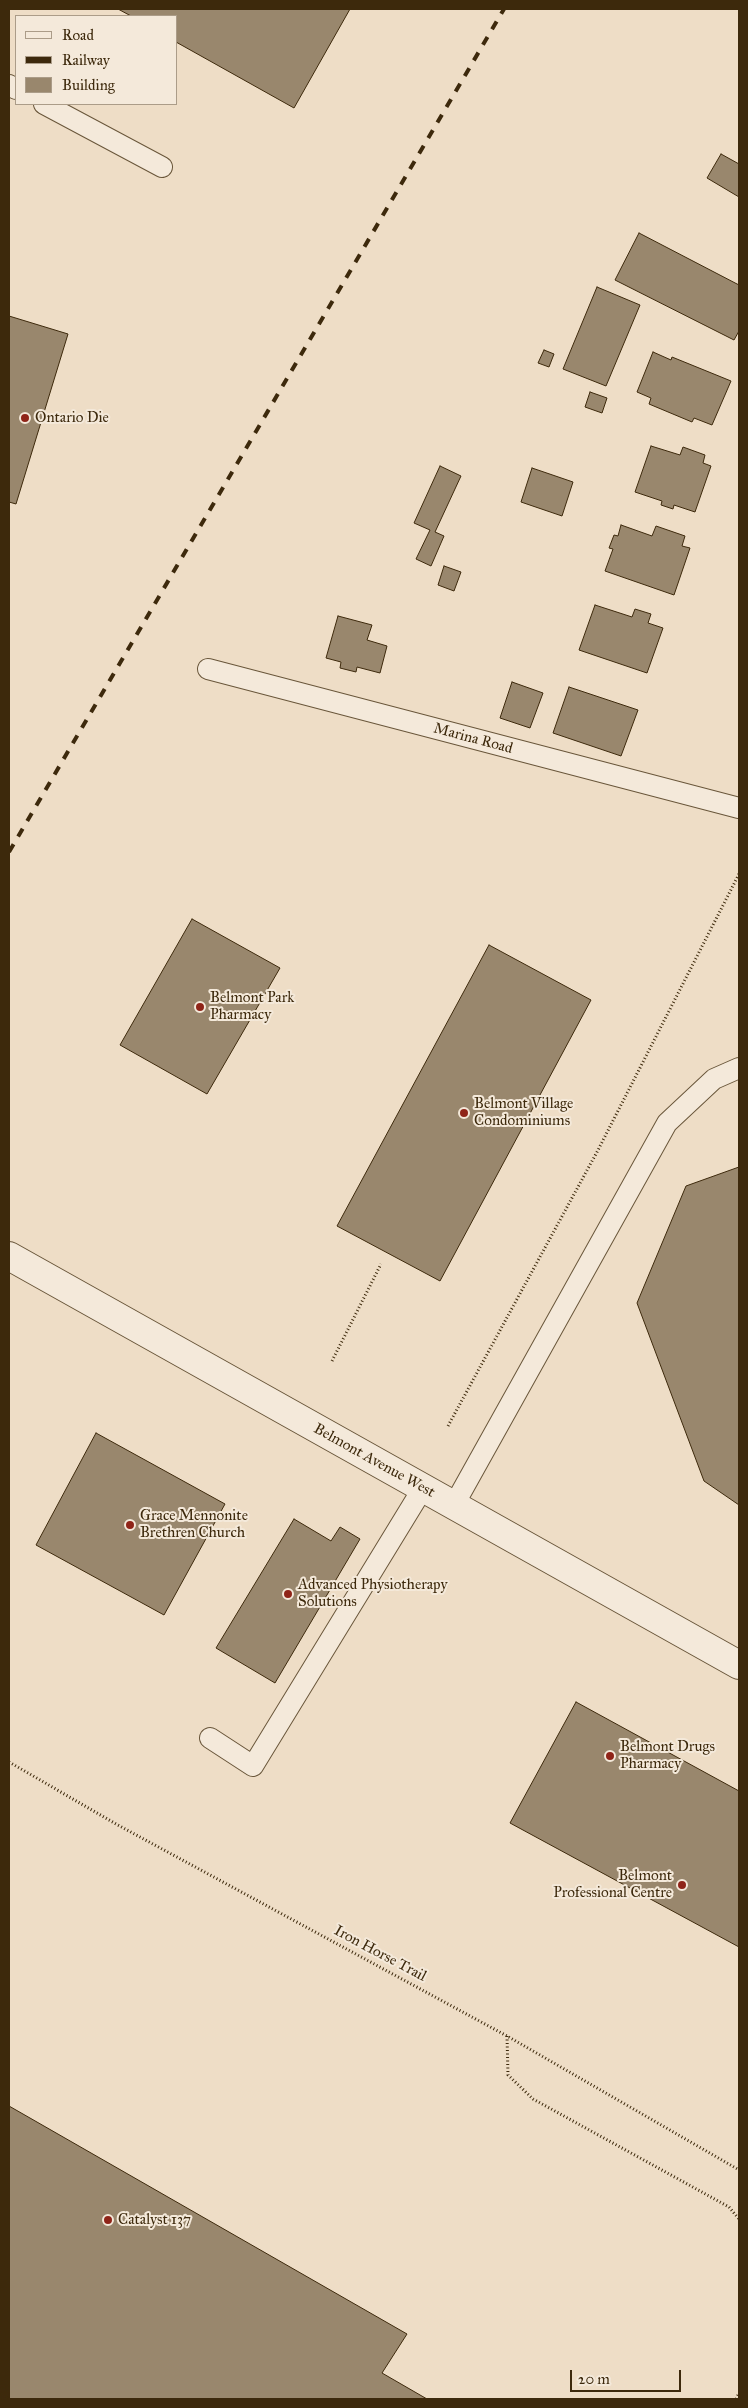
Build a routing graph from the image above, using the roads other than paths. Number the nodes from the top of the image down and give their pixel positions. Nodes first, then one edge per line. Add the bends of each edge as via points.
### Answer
1 (46, 105) edge
2 (162, 167) dead end
3 (208, 669) dead end
4 (739, 808) edge
5 (739, 1068) edge
6 (9, 1256) edge
7 (423, 1488) junction
8 (454, 1505) junction
9 (739, 1665) edge
10 (210, 1738) dead end

1 - 2 lane
3 - 4 lane, Marina Road
5 - 8 lane via 714,1079 668,1123
6 - 7 street, Belmont Avenue West
7 - 8 street, Belmont Avenue West
7 - 10 lane via 253,1766
8 - 9 street, Belmont Avenue West

